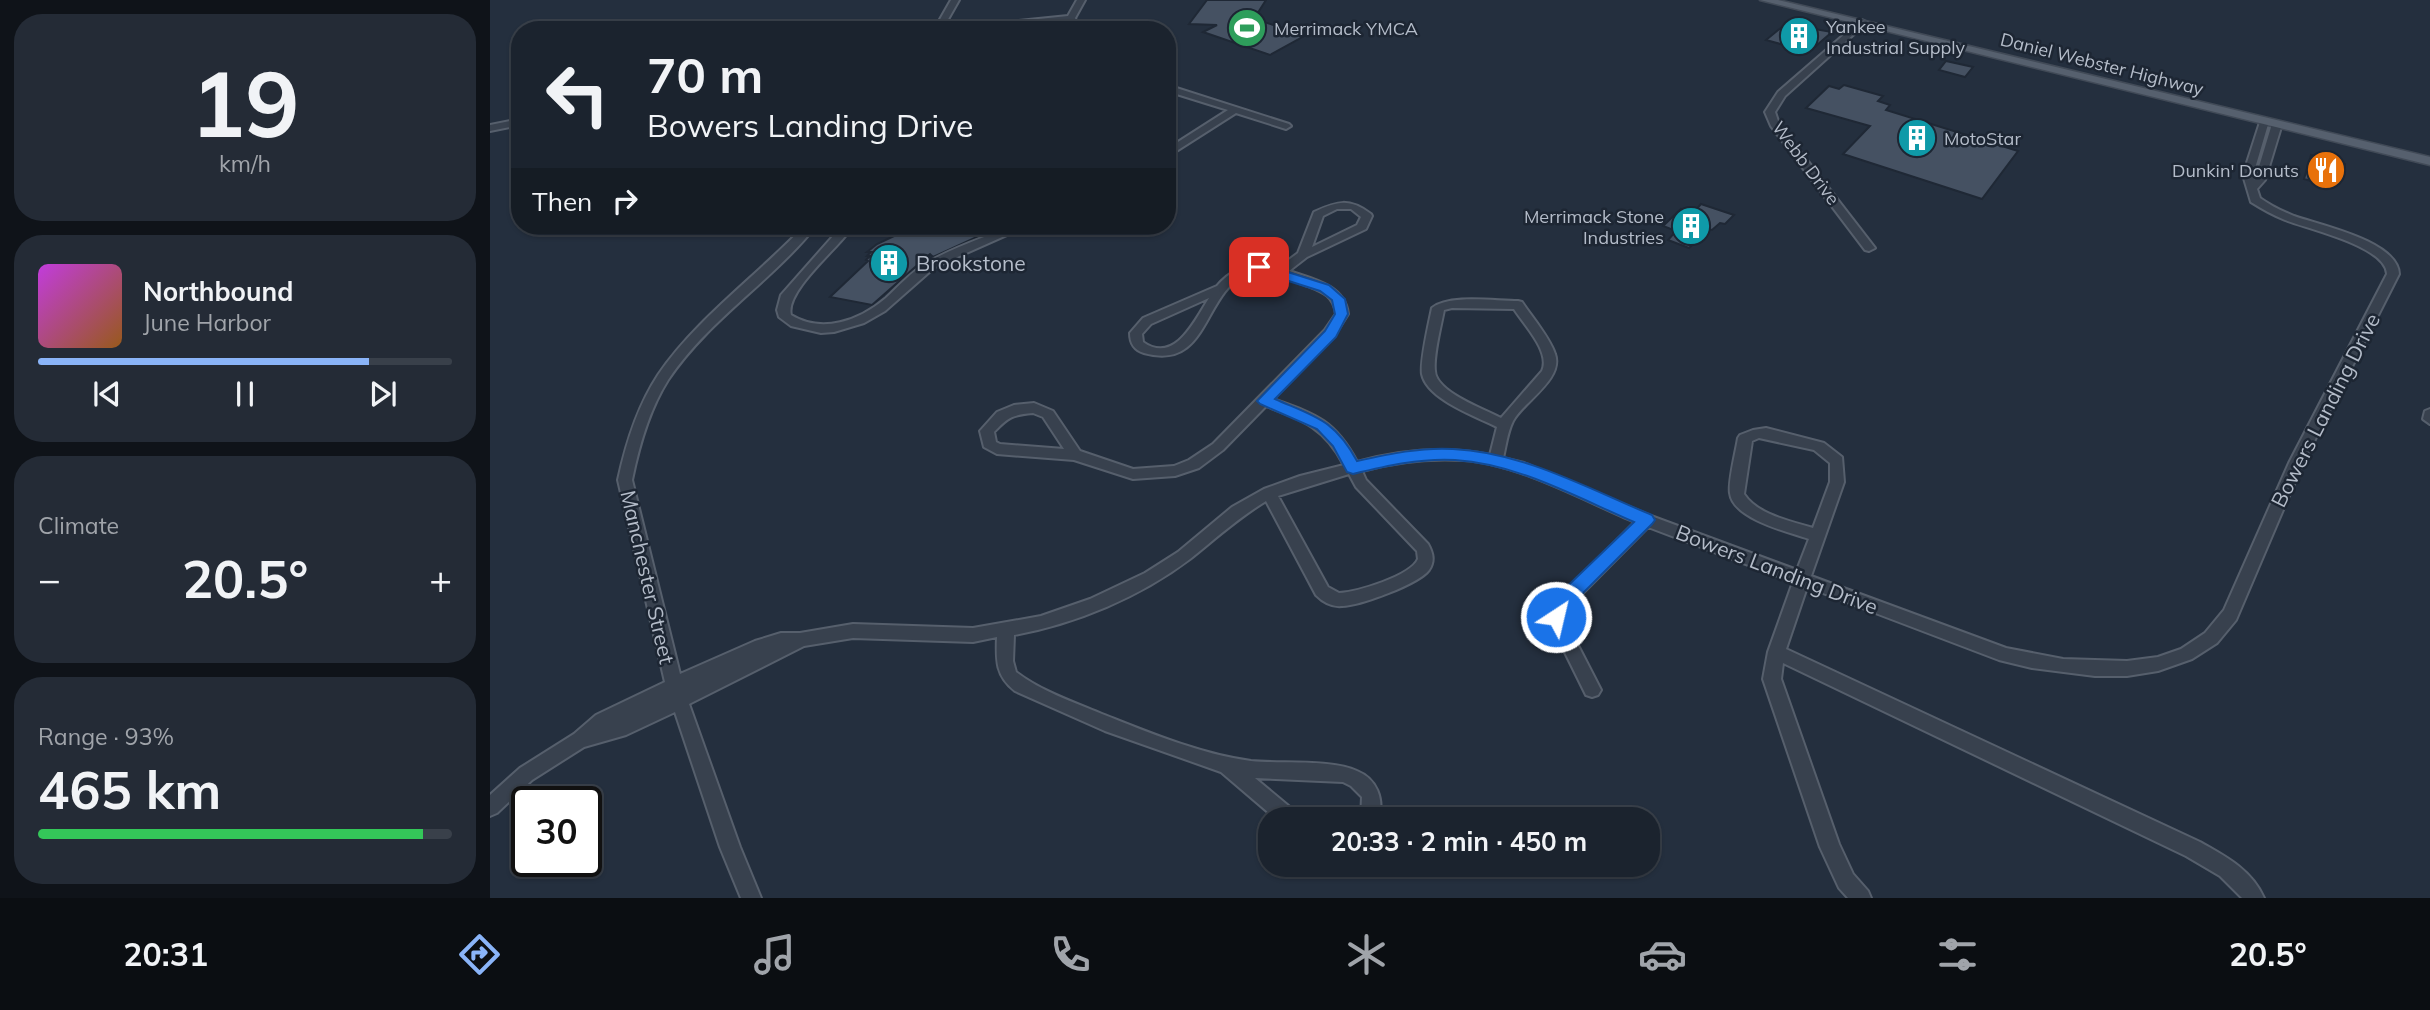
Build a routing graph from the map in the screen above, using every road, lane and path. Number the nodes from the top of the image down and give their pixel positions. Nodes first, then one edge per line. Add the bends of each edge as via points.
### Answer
1 (955, 0) edge
2 (1081, 0) edge
3 (1765, 0) edge
4 (1071, 18) junction
5 (943, 21) edge
6 (1043, 21) edge
7 (1072, 21) edge
8 (1861, 23) junction
9 (1176, 91) edge
10 (1235, 110) junction
11 (2270, 123) junction
12 (511, 124) edge
13 (1286, 126) dead end
14 (490, 128) edge
15 (1176, 148) edge
16 (2430, 161) edge
17 (801, 235) edge
18 (840, 235) edge
19 (1001, 235) edge
20 (1869, 248) dead end
21 (1303, 255) junction
22 (1280, 272) junction
23 (1217, 290) junction
24 (1265, 401) junction
25 (1504, 425) junction
26 (1076, 455) junction
27 (1496, 460) junction
28 (1353, 468) junction
29 (1269, 493) junction
30 (1646, 520) junction
31 (1818, 536) junction
32 (1804, 578) junction
33 (1006, 630) junction
34 (1776, 652) junction
35 (1592, 690) dead end
36 (677, 692) junction
37 (1226, 765) junction
38 (490, 807) edge
39 (1276, 807) edge
40 (1374, 807) edge
41 (751, 898) edge
42 (1861, 898) edge
43 (2254, 898) edge

1 - 5 street
2 - 4 street
3 - 8 main road, Daniel Webster Highway
4 - 6 street
4 - 7 street
8 - 11 main road, Daniel Webster Highway
8 - 20 street, Webb Drive via 1782,94 1770,113
9 - 10 street
10 - 13 street
10 - 15 street
11 - 16 main road, Daniel Webster Highway
11 - 32 street, Bowers Landing Drive via 2260,180 2252,188 2255,200 2272,212 2366,246 2390,261 2393,269 2284,487 2231,613 2217,633 2164,661 2102,671 2063,667 2005,655
12 - 14 street
17 - 36 street, Manchester Street via 670,368 629,458 628,500
18 - 19 street via 783,303 785,317 799,326 831,328 860,320 926,268
21 - 21 street via 1316,219 1325,209 1353,206 1367,216 1362,227
21 - 22 street
22 - 23 street via 1252,267 1238,272
22 - 24 street via 1332,293 1342,314 1331,333
23 - 23 street via 1194,334 1182,346 1161,352 1138,344 1136,333 1147,321
24 - 26 street via 1211,453 1175,471 1133,474
24 - 28 street via 1322,426 1340,443
25 - 25 street via 1548,374 1549,353 1518,305 1451,304 1438,308 1428,372 1433,385
25 - 27 street
26 - 26 street via 1003,451 989,444 987,431 1008,412 1039,409 1048,414
27 - 28 street, Bowers Landing Drive via 1427,455
27 - 30 street, Bowers Landing Drive
28 - 29 street, Bowers Landing Drive
28 - 29 street via 1364,487 1426,556 1416,573 1351,598 1332,598 1322,591
29 - 33 street, Bowers Landing Drive via 1237,510 1175,561 1133,587 1060,617
30 - 32 street, Bowers Landing Drive
30 - 35 street via 1557,609 1559,624
31 - 31 street via 1838,482 1837,461 1819,446 1766,433 1750,435 1742,445 1739,501 1749,511
31 - 32 street
32 - 34 street
33 - 36 street, Bowers Landing Drive via 959,635 853,631 800,640 783,652
33 - 37 street via 1007,672 1020,687 1118,728
34 - 42 street via 1772,679 1782,712 1830,847 1846,881
34 - 43 street via 2193,849 2228,869
36 - 38 street, Bowers Landing Drive via 605,736 580,740 526,774
36 - 41 street, Manchester Street
37 - 39 street
37 - 40 street via 1355,777 1366,786

